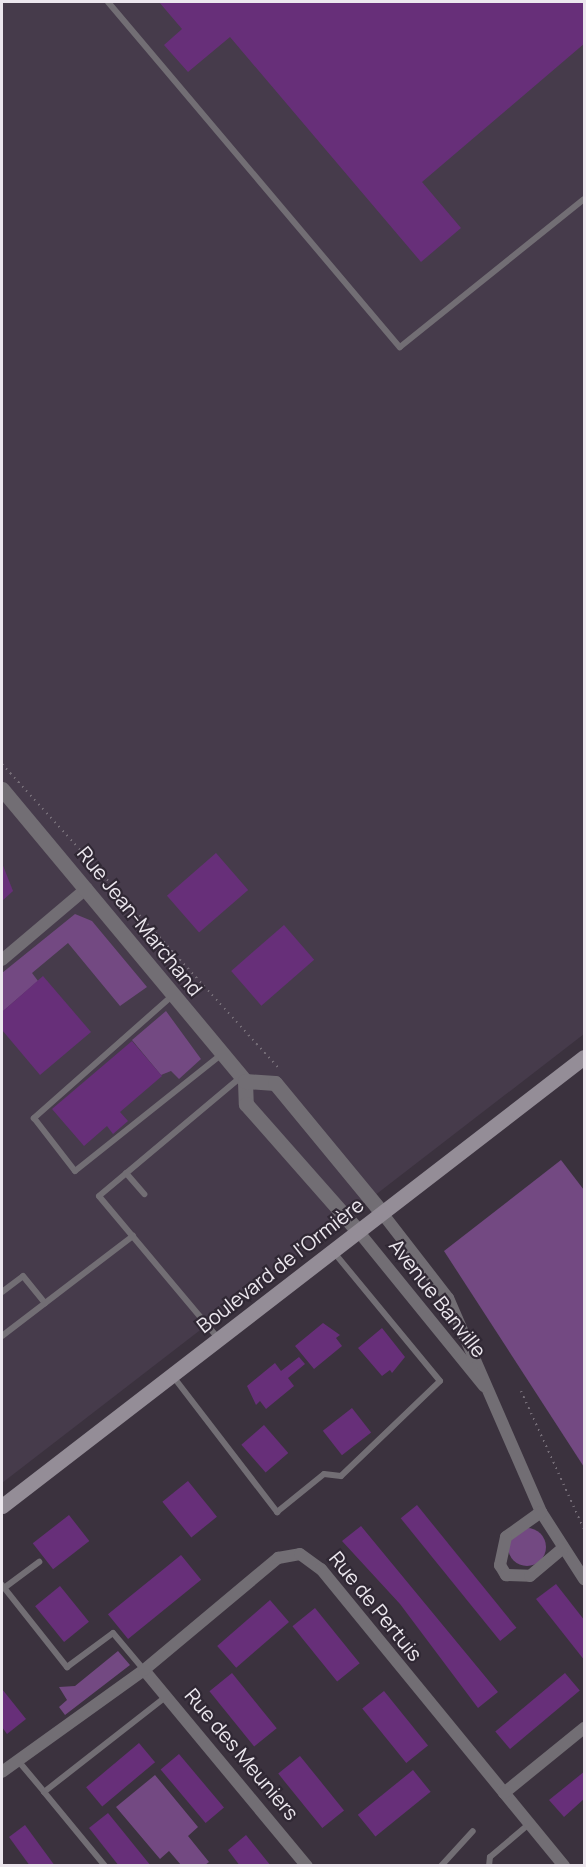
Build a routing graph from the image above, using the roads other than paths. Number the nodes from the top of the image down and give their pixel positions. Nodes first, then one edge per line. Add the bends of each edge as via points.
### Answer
1 (108, 2) edge
2 (585, 199) edge
3 (2, 789) edge
4 (87, 888) junction
5 (2, 960) edge
6 (173, 995) junction
7 (222, 1054) junction
8 (585, 1057) edge
9 (243, 1079) junction
10 (126, 1173) junction
11 (144, 1194) dead end
12 (382, 1213) junction
13 (358, 1231) junction
14 (133, 1236) junction
15 (333, 1250) junction
16 (2, 1292) edge
17 (45, 1303) junction
18 (2, 1336) edge
19 (218, 1339) junction
20 (172, 1375) junction
21 (487, 1389) junction
22 (2, 1506) edge
23 (541, 1512) junction
24 (562, 1549) junction
25 (39, 1562) dead end
26 (585, 1579) edge
27 (3, 1586) edge
28 (144, 1670) junction
29 (168, 1696) junction
30 (585, 1728) edge
31 (20, 1763) junction
32 (2, 1772) edge
33 (44, 1792) junction
34 (504, 1793) junction
35 (530, 1824) junction
36 (473, 1831) dead end
37 (105, 1866) edge
38 (307, 1866) edge
39 (441, 1866) edge
40 (489, 1866) edge
41 (564, 1866) edge

1 - 2 lane via 400,347
3 - 4 street, Rue Jean-Marchand
4 - 5 street
4 - 6 street, Rue Jean-Marchand
6 - 7 street, Rue Jean-Marchand
6 - 7 lane via 34,1118 75,1171
7 - 9 street, Rue Jean-Marchand
8 - 12 main road, Boulevard de l'Ormière
9 - 10 lane
9 - 12 street via 275,1083
9 - 13 street, Rue Jean-Marchand via 246,1104
10 - 11 lane
10 - 14 lane via 99,1196
12 - 13 main road, Boulevard de l'Ormière
12 - 21 street, Avenue Banville via 448,1298 472,1343
13 - 15 main road, Boulevard de l'Ormière
13 - 21 street, Avenue Banville
14 - 17 lane
14 - 19 lane
15 - 19 main road, Boulevard de l'Ormière
15 - 20 lane via 440,1381 341,1476 324,1474 277,1512
16 - 17 lane via 23,1276
17 - 18 lane
19 - 20 main road, Boulevard de l'Ormière
20 - 22 main road, Boulevard de l'Ormière
21 - 23 street, Avenue Banville
23 - 24 street, Avenue Banville
23 - 24 street via 506,1537 500,1565 506,1575 530,1576
24 - 26 street, Avenue Banville
25 - 27 lane
27 - 28 lane via 67,1667 113,1633
28 - 29 street, Rue des Meuniers
28 - 31 street, Rue de Pertuis
28 - 34 street, Rue de Pertuis via 278,1558 300,1554 317,1564
29 - 33 lane
29 - 38 street, Rue des Meuniers
30 - 34 street
31 - 32 street, Rue de Pertuis
31 - 33 lane
33 - 37 lane
34 - 35 street, Rue de Pertuis
35 - 40 lane via 490,1857
35 - 41 street, Rue de Pertuis
36 - 39 lane

